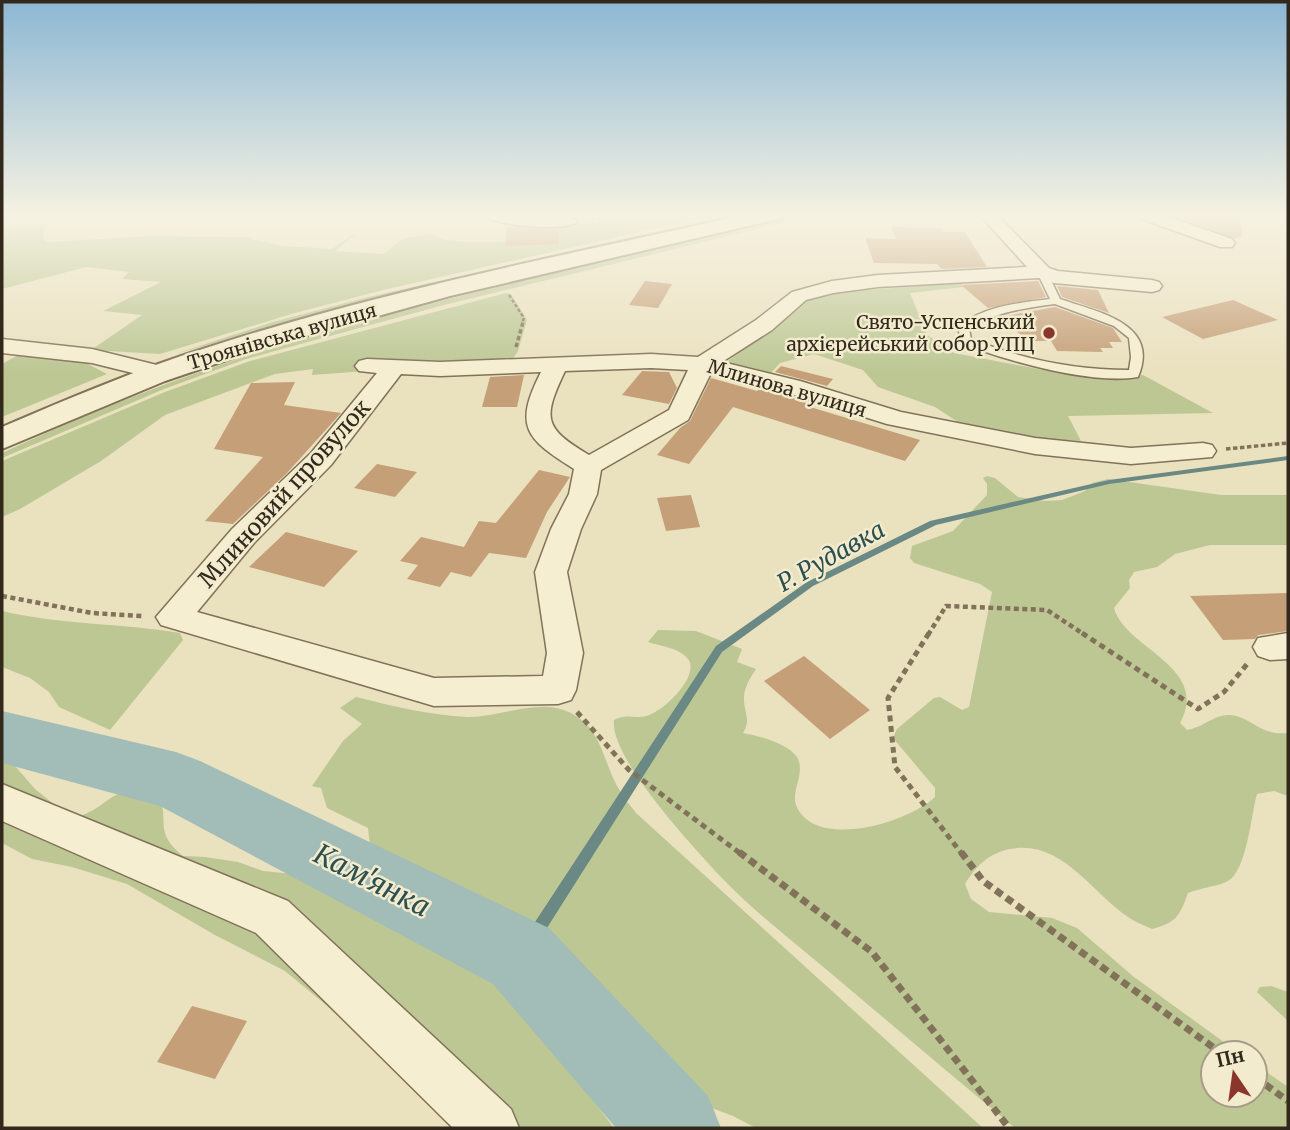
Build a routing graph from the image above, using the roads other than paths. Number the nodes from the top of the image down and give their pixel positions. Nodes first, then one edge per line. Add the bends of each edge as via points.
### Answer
1 (552, 267) edge
2 (1037, 267) edge
3 (1042, 272) junction
4 (1152, 286) dead end
5 (1056, 301) junction
6 (2, 346) edge
7 (703, 364) junction
8 (556, 366) junction
9 (380, 367) joint
10 (161, 373) junction
11 (2, 438) edge
12 (1203, 451) road end
13 (588, 466) junction
14 (2, 802) edge
15 (492, 1128) edge

1 - 10 street, Троянівська вулиця via 364,311
2 - 3 street
3 - 4 street
3 - 5 lane
3 - 7 street via 832,287 799,296
5 - 5 lane via 984,314 963,328 966,341 1012,356 1111,375 1134,374 1134,337 1118,324
6 - 10 street via 92,356
7 - 8 street, Млинова вулиця via 652,361
7 - 12 street, Млинова вулиця via 896,419 1035,446 1131,456
7 - 13 street via 679,415
8 - 9 street, Млинова вулиця
8 - 13 street via 542,392 538,421 545,438
9 - 13 street, Млиновий провулок via 321,458 243,536 173,617 435,692 558,690 565,653 551,572 583,494
10 - 11 street, Троянівська вулиця
14 - 15 street via 272,917

